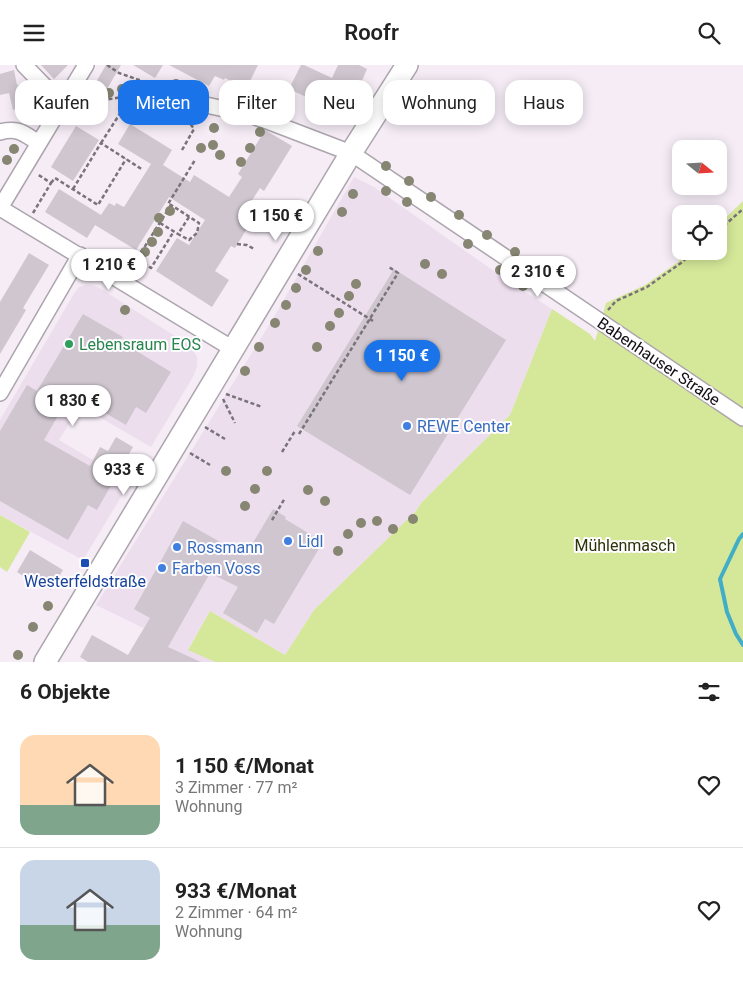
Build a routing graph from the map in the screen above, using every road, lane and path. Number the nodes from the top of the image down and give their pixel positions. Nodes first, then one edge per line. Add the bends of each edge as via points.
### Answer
1 (24, 65) edge
2 (86, 65) edge
3 (107, 65) edge
4 (407, 65) edge
5 (39, 80) edge
6 (77, 80) edge
7 (139, 80) edge
8 (209, 106) edge
9 (118, 117) edge
10 (50, 125) edge
11 (191, 125) edge
12 (0, 132) edge
13 (39, 143) junction
14 (101, 143) junction
15 (182, 150) dead end
16 (351, 153) junction
17 (126, 159) junction
18 (195, 159) dead end
19 (25, 167) junction
20 (143, 170) dead end
21 (51, 183) junction
22 (73, 189) junction
23 (171, 205) junction
24 (0, 208) edge
25 (743, 209) edge
26 (189, 217) junction
27 (160, 222) junction
28 (727, 223) edge
29 (27, 224) junction
30 (174, 231) junction
31 (178, 234) junction
32 (237, 244) dead end
33 (254, 249) dead end
34 (80, 255) junction
35 (684, 260) edge
36 (282, 267) junction
37 (389, 267) dead end
38 (375, 310) junction
39 (378, 312) dead end
40 (371, 320) junction
41 (598, 320) junction
42 (233, 349) junction
43 (0, 393) edge
44 (262, 407) dead end
45 (743, 418) edge
46 (191, 419) junction
47 (235, 423) dead end
48 (295, 431) dead end
49 (299, 433) dead end
50 (225, 439) dead end
51 (176, 445) junction
52 (282, 452) dead end
53 (210, 465) dead end
54 (285, 498) dead end
55 (272, 520) dead end
56 (45, 662) edge

1 - 5 street
2 - 6 street
3 - 7 path
4 - 16 main road
8 - 16 street, Babenhauser Straße via 270,122
9 - 14 path
10 - 13 street
11 - 15 path via 194,129
12 - 13 street via 11,129
13 - 19 street
14 - 17 path
14 - 22 path
16 - 36 main road
16 - 41 street, Babenhauser Straße
17 - 20 path
17 - 22 path via 98,205
18 - 23 path via 168,204
19 - 21 path
19 - 24 street
21 - 22 path via 55,178
21 - 29 path
23 - 26 path
23 - 27 path
24 - 29 street
25 - 28 path
26 - 31 path
26 - 31 path via 199,223 197,233 189,240
27 - 30 path
27 - 30 path via 137,259 152,268
29 - 34 street
30 - 31 path
32 - 33 path
34 - 42 street
34 - 43 street
35 - 41 path via 647,287 616,301
36 - 40 path
36 - 42 main road
37 - 38 path via 398,273
38 - 39 path
38 - 40 path
40 - 49 path
41 - 45 street, Babenhauser Straße
42 - 46 main road
44 - 47 path via 219,391
46 - 50 path
46 - 51 main road
48 - 52 path
51 - 53 path
51 - 56 main road
54 - 55 path

